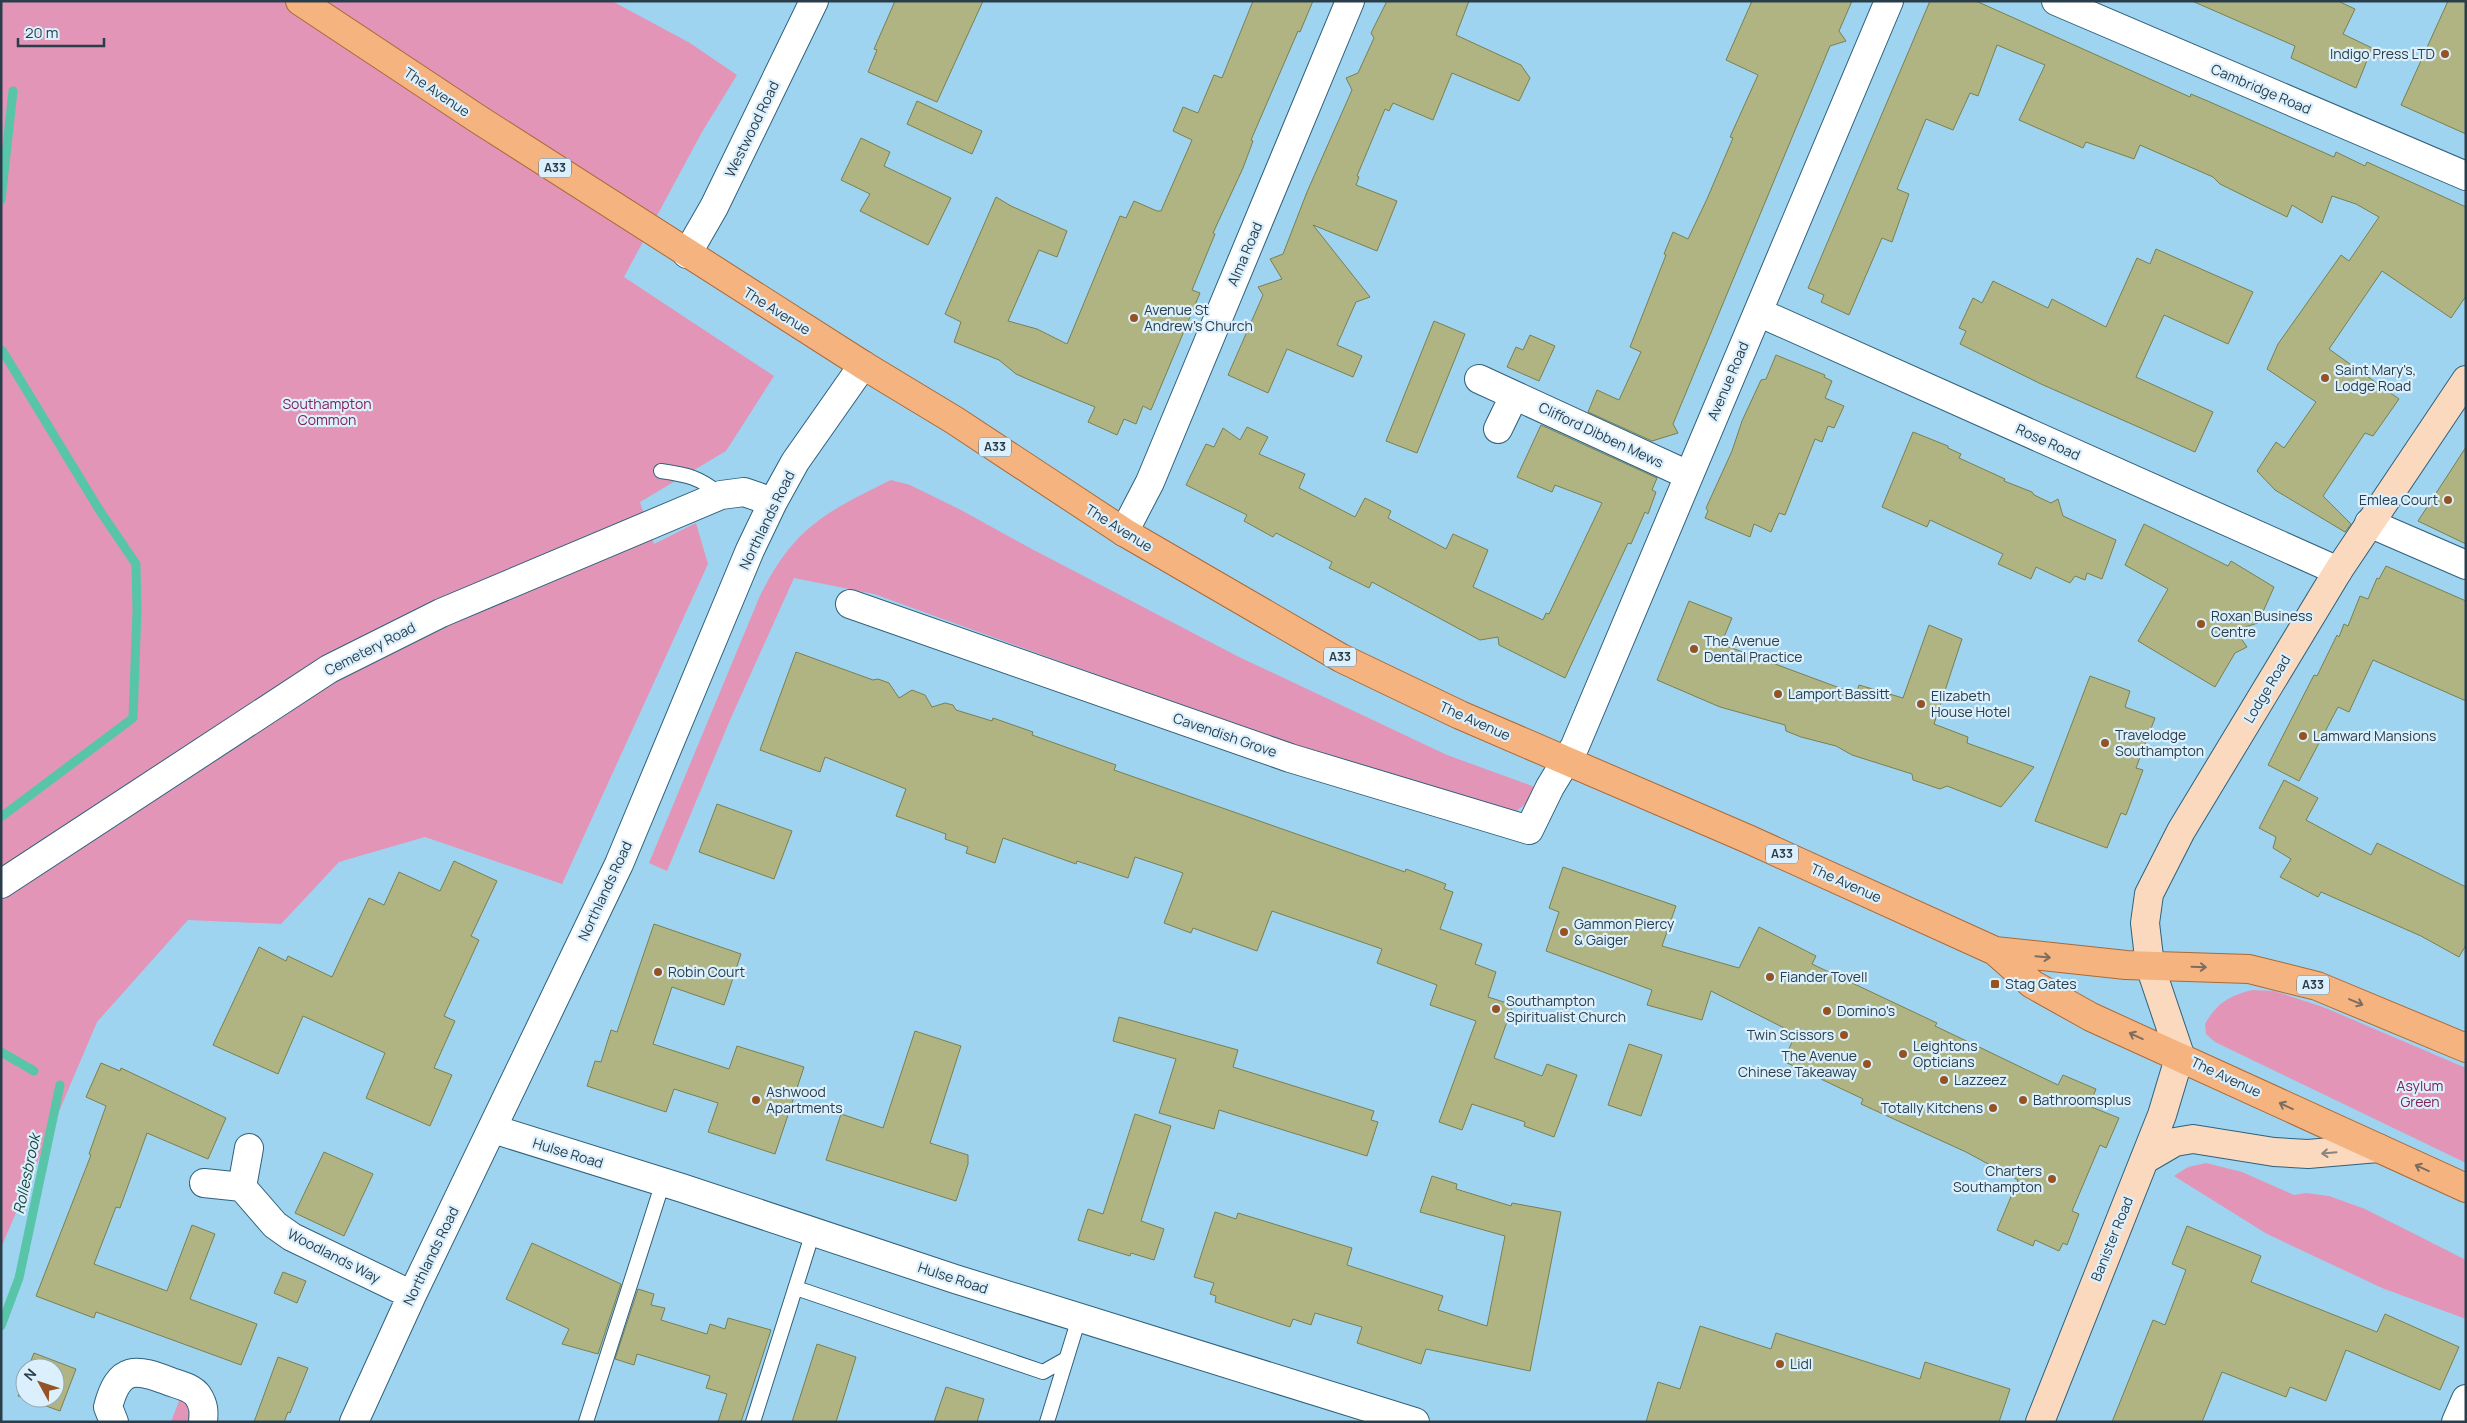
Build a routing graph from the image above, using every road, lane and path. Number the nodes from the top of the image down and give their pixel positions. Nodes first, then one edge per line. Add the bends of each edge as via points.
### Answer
1 (300, 1) edge
2 (814, 1) edge
3 (1350, 1) edge
4 (1889, 1) edge
5 (2056, 1) edge
6 (2466, 176) edge
7 (687, 254) junction
8 (1758, 312) junction
9 (863, 365) junction
10 (1479, 379) dead end
11 (2466, 380) edge
12 (1514, 396) junction
13 (1498, 429) dead end
14 (660, 471) dead end
15 (1688, 475) junction
16 (721, 495) junction
17 (773, 502) junction
18 (2369, 523) junction
19 (1124, 532) junction
20 (2466, 565) edge
21 (2338, 571) junction
22 (850, 604) dead end
23 (1566, 761) junction
24 (1, 884) edge
25 (1995, 951) junction
26 (2150, 966) junction
27 (2466, 1048) edge
28 (2180, 1056) junction
29 (493, 1129) junction
30 (249, 1148) dead end
31 (2378, 1148) junction
32 (2144, 1160) junction
33 (663, 1182) junction
34 (204, 1183) dead end
35 (242, 1187) junction
36 (2466, 1188) edge
37 (813, 1232) junction
38 (796, 1288) junction
39 (412, 1295) junction
40 (1079, 1318) junction
41 (1066, 1359) junction
42 (2466, 1398) edge
43 (114, 1422) edge
44 (204, 1422) edge
45 (354, 1422) edge
46 (586, 1422) edge
47 (753, 1422) edge
48 (1047, 1422) edge
49 (1415, 1422) edge
50 (2040, 1422) edge
51 (2456, 1422) edge

1 - 7 main road, The Avenue / A33
2 - 7 street, Westwood Road via 714,207
3 - 19 street, Alma Road via 1150,482
4 - 8 street, Avenue Road
5 - 6 street, Cambridge Road
7 - 9 main road, The Avenue / A33
8 - 15 street, Avenue Road
8 - 21 street, Rose Road
9 - 17 street, Northlands Road via 796,462
9 - 19 main road, The Avenue / A33 via 954,420
10 - 12 street, Clifford Dibben Mews
11 - 18 street, Lodge Road
12 - 13 street
12 - 15 street, Clifford Dibben Mews
14 - 16 lane via 693,476
15 - 23 street, Avenue Road
16 - 17 street, Cemetery Road via 744,492
16 - 24 street, Cemetery Road via 441,613 330,669
17 - 29 street, Northlands Road via 618,864
18 - 20 street
18 - 21 street, Lodge Road
19 - 23 main road, The Avenue / A33 via 1341,658
21 - 26 street, Lodge Road via 2157,876 2146,910
22 - 23 street, Cavendish Grove via 1290,758 1529,830
23 - 25 main road, The Avenue / A33 via 1748,838
25 -> 26 main road, The Avenue / A33
28 -> 25 main road, The Avenue / A33 via 2091,1016 2032,984
26 -> 27 main road, The Avenue / A33 via 2249,969 2308,984
26 - 28 street, Lodge Road
31 -> 28 main road, The Avenue / A33
28 - 32 street, Banister Road
29 - 33 street, Hulse Road
29 - 39 street, Northlands Road
30 - 35 street
31 -> 32 street via 2308,1154 2274,1152 2192,1138 2175,1142
36 -> 31 main road, The Avenue / A33
32 - 50 street, Banister Road
33 - 37 street, Hulse Road
33 - 46 lane
34 - 35 street
35 - 39 street, Woodlands Way via 275,1225 292,1237
37 - 38 lane
37 - 40 street, Hulse Road
38 - 41 lane via 1043,1372
38 - 47 lane
39 - 45 street, Northlands Road
40 - 41 lane
40 - 49 street, Hulse Road
41 - 48 lane
42 - 51 street
43 - 44 street via 108,1407 116,1385 129,1375 145,1372 197,1395 204,1408

